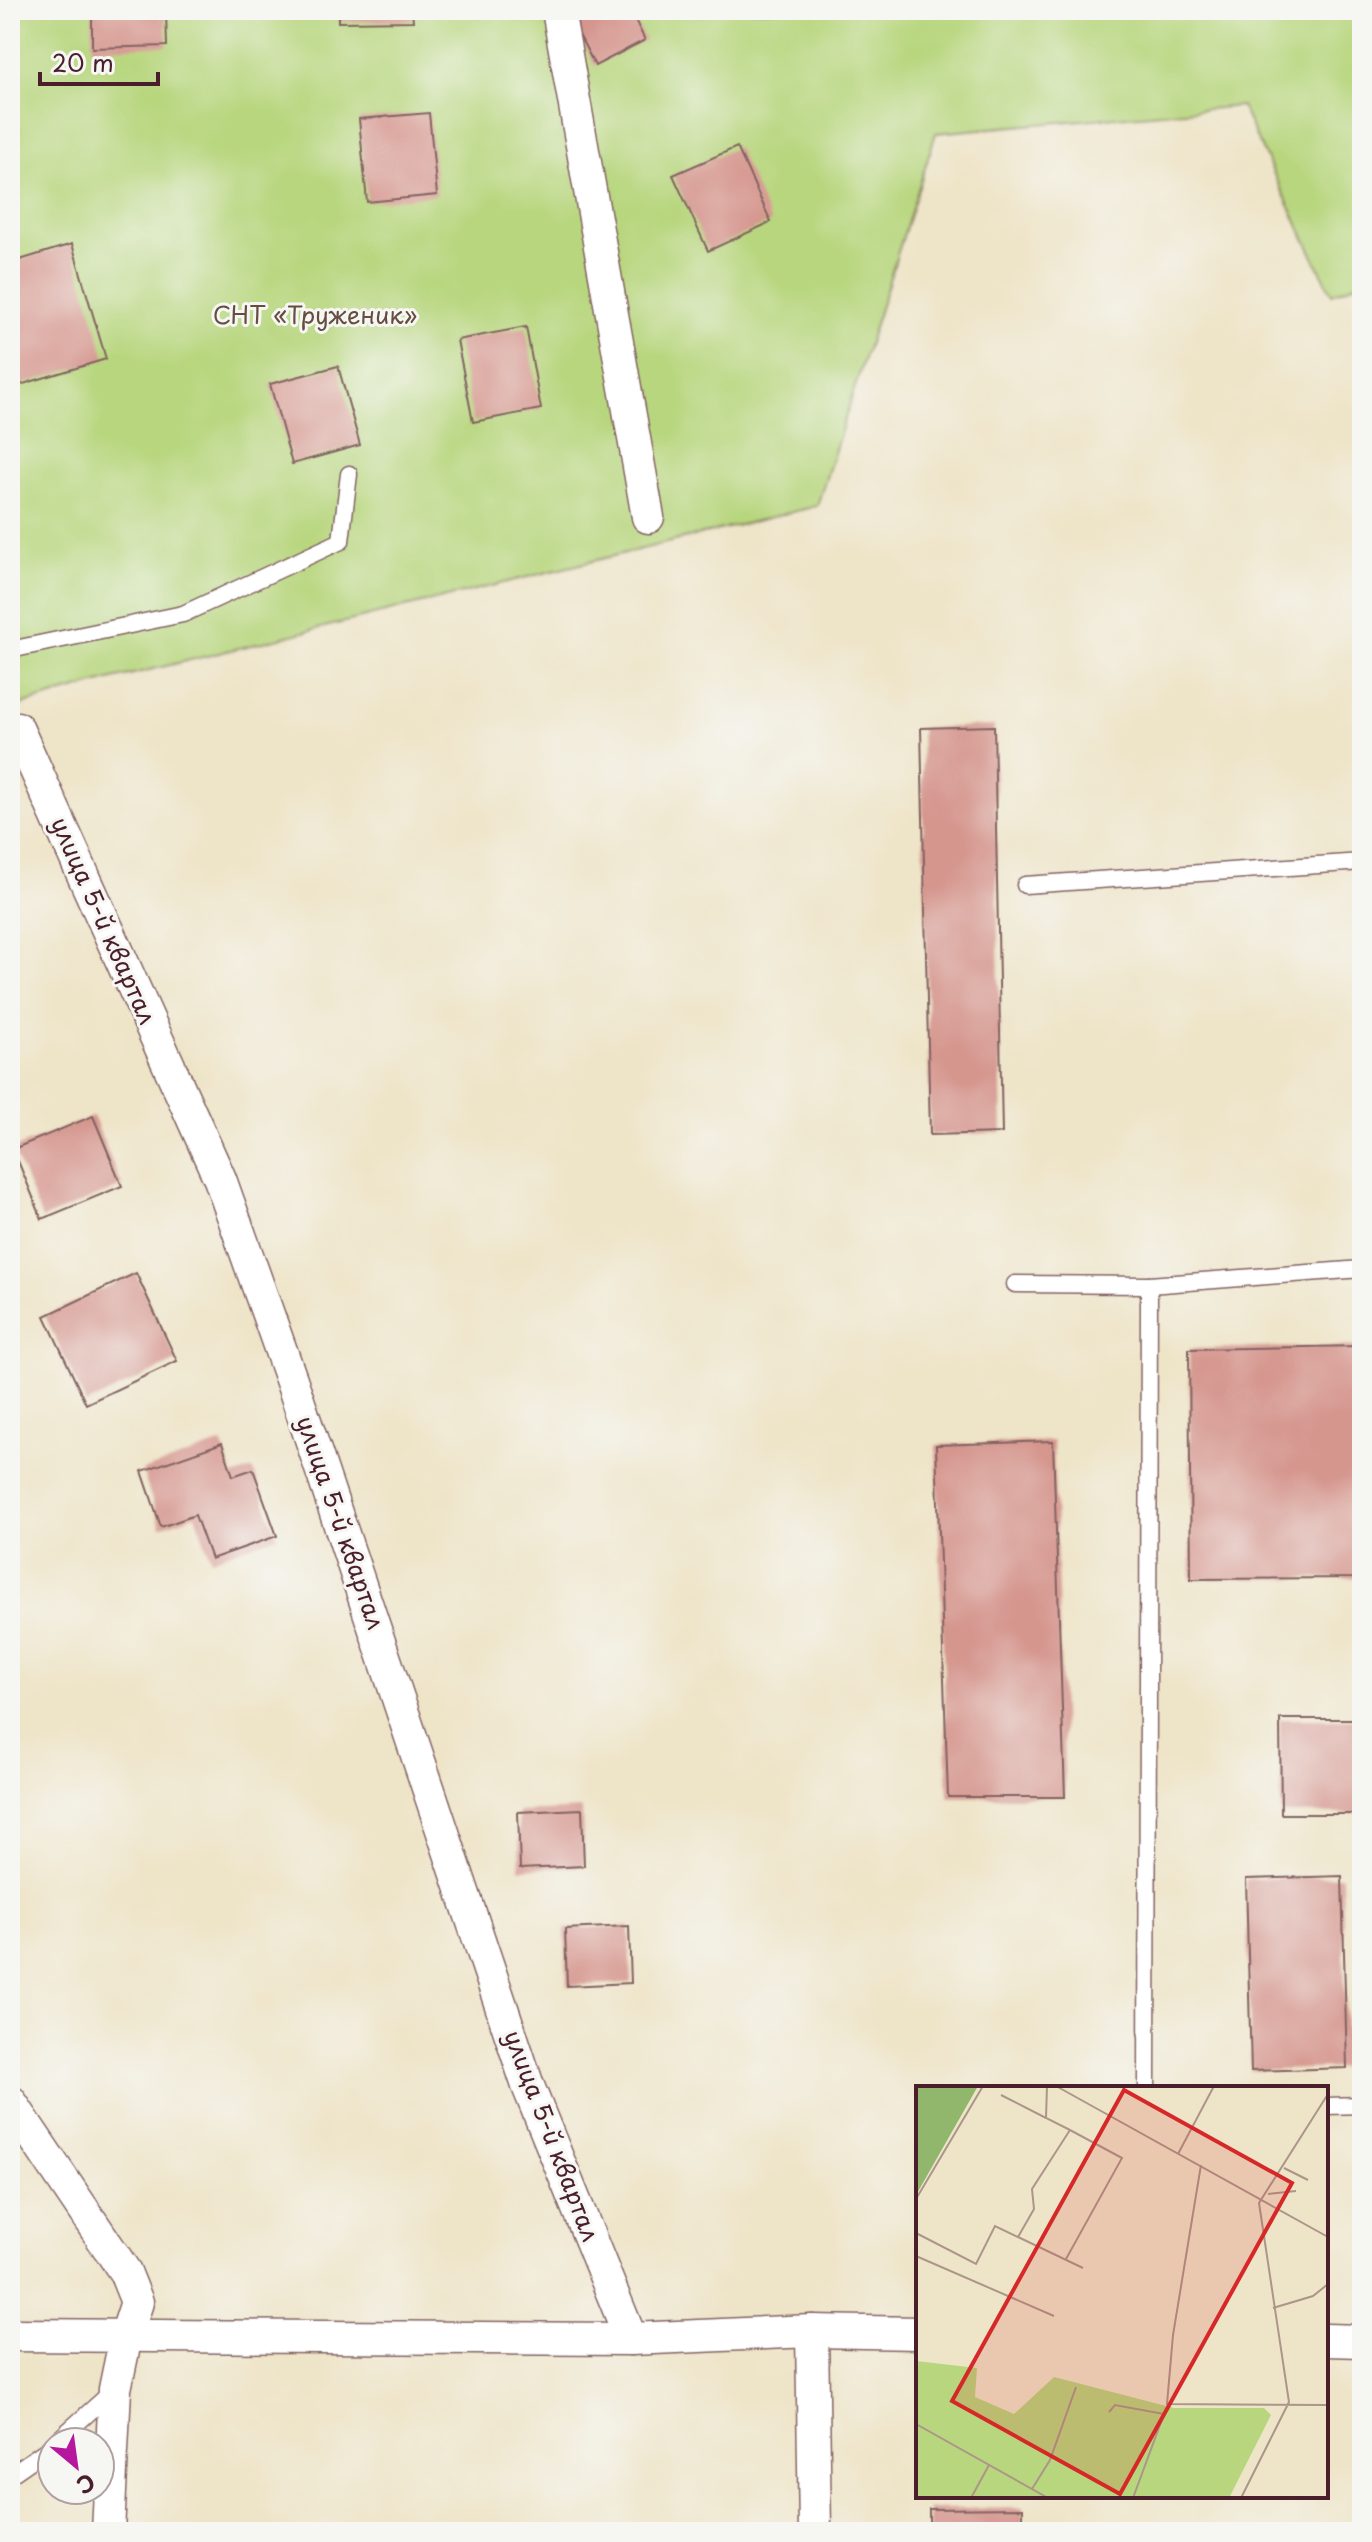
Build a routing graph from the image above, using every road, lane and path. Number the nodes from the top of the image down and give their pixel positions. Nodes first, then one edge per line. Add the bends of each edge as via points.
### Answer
1 (558, 10) edge
2 (349, 474) dead end
3 (648, 517) dead end
4 (10, 650) edge
5 (10, 731) edge
6 (1362, 862) edge
7 (1025, 885) dead end
8 (1362, 1269) edge
9 (1015, 1284) dead end
10 (1149, 1285) junction
11 (1147, 2086) edge
12 (10, 2101) edge
13 (1362, 2105) edge
14 (1328, 2106) edge
15 (812, 2331) junction
16 (916, 2333) edge
17 (10, 2335) edge
18 (126, 2336) junction
19 (631, 2339) junction
20 (1328, 2340) edge
21 (1362, 2341) edge
22 (115, 2389) junction
23 (74, 2426) edge
24 (36, 2457) edge
25 (10, 2475) edge
26 (108, 2532) edge
27 (815, 2532) edge

1 - 3 street
2 - 4 lane via 341,541 183,614
5 - 19 street, улица 5-й квартал via 17,728 220,1179 528,2086
6 - 7 lane
8 - 10 lane
9 - 10 lane
10 - 11 lane
12 - 18 street via 125,2272 137,2302
13 - 14 lane
15 - 16 street
15 - 19 street
15 - 27 street
17 - 18 street
18 - 19 street
18 - 22 street
20 - 21 street
22 - 23 lane
22 - 26 street
24 - 25 lane

